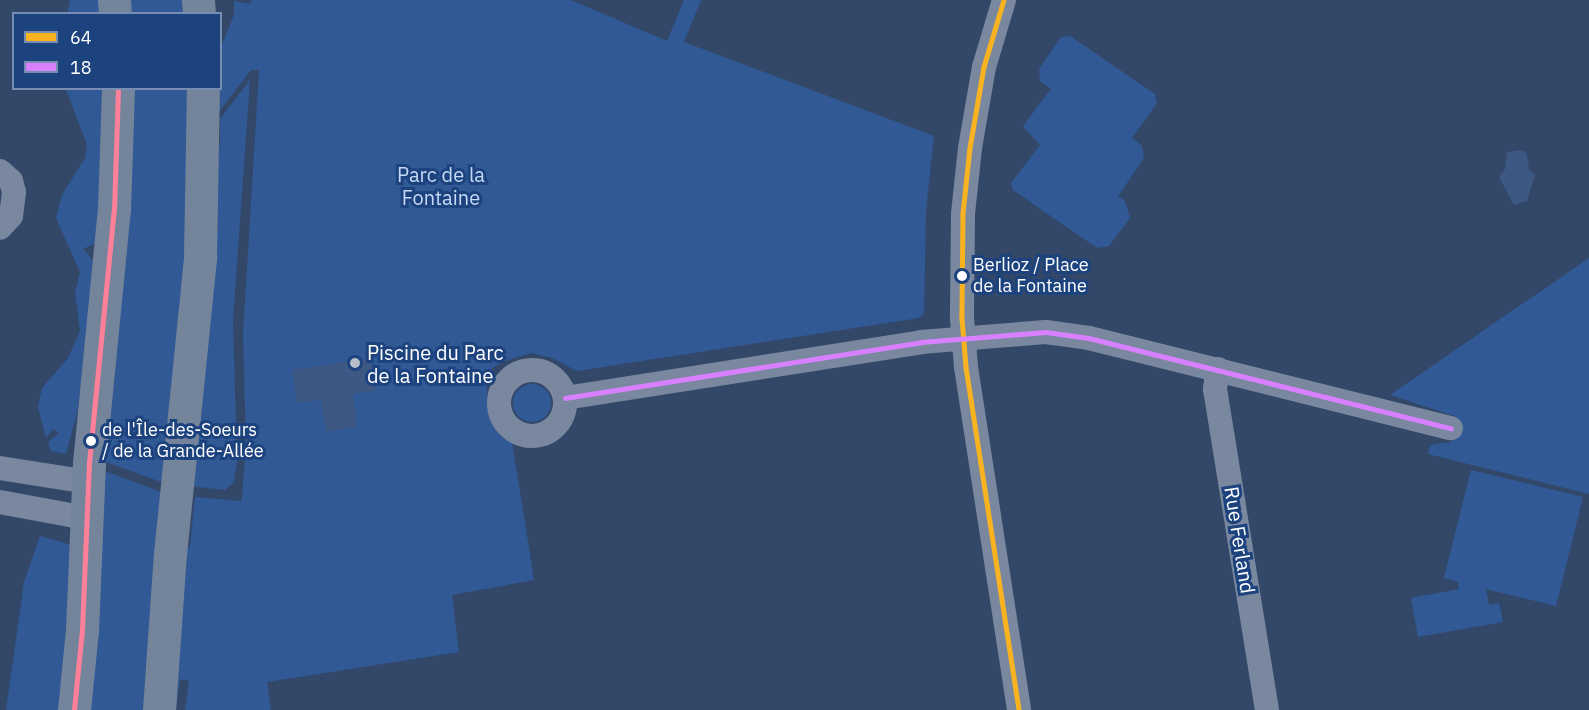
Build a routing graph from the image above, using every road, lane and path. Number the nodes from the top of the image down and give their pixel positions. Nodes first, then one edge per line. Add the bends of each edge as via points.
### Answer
1 (1004, 0) edge
2 (118, 90) edge
3 (203, 90) edge
4 (0, 171) edge
5 (0, 228) edge
6 (963, 336) junction
7 (1218, 369) junction
8 (565, 398) dead end
9 (1451, 428) dead end
10 (0, 468) edge
11 (88, 482) junction
12 (0, 502) edge
13 (86, 518) junction
14 (74, 710) edge
15 (159, 710) edge
16 (1019, 710) edge
17 (1267, 710) edge

1 - 6 street via 984,67 969,148 962,247
2 - 11 street via 111,243
3 - 15 street via 200,257 169,566
4 - 5 street via 11,181 14,192 11,216
6 - 7 street via 1063,333
6 - 8 street
6 - 16 street
7 - 9 street
7 - 17 street, Rue Ferland via 1215,389
10 - 11 street
11 - 13 street
12 - 13 street
13 - 14 street

